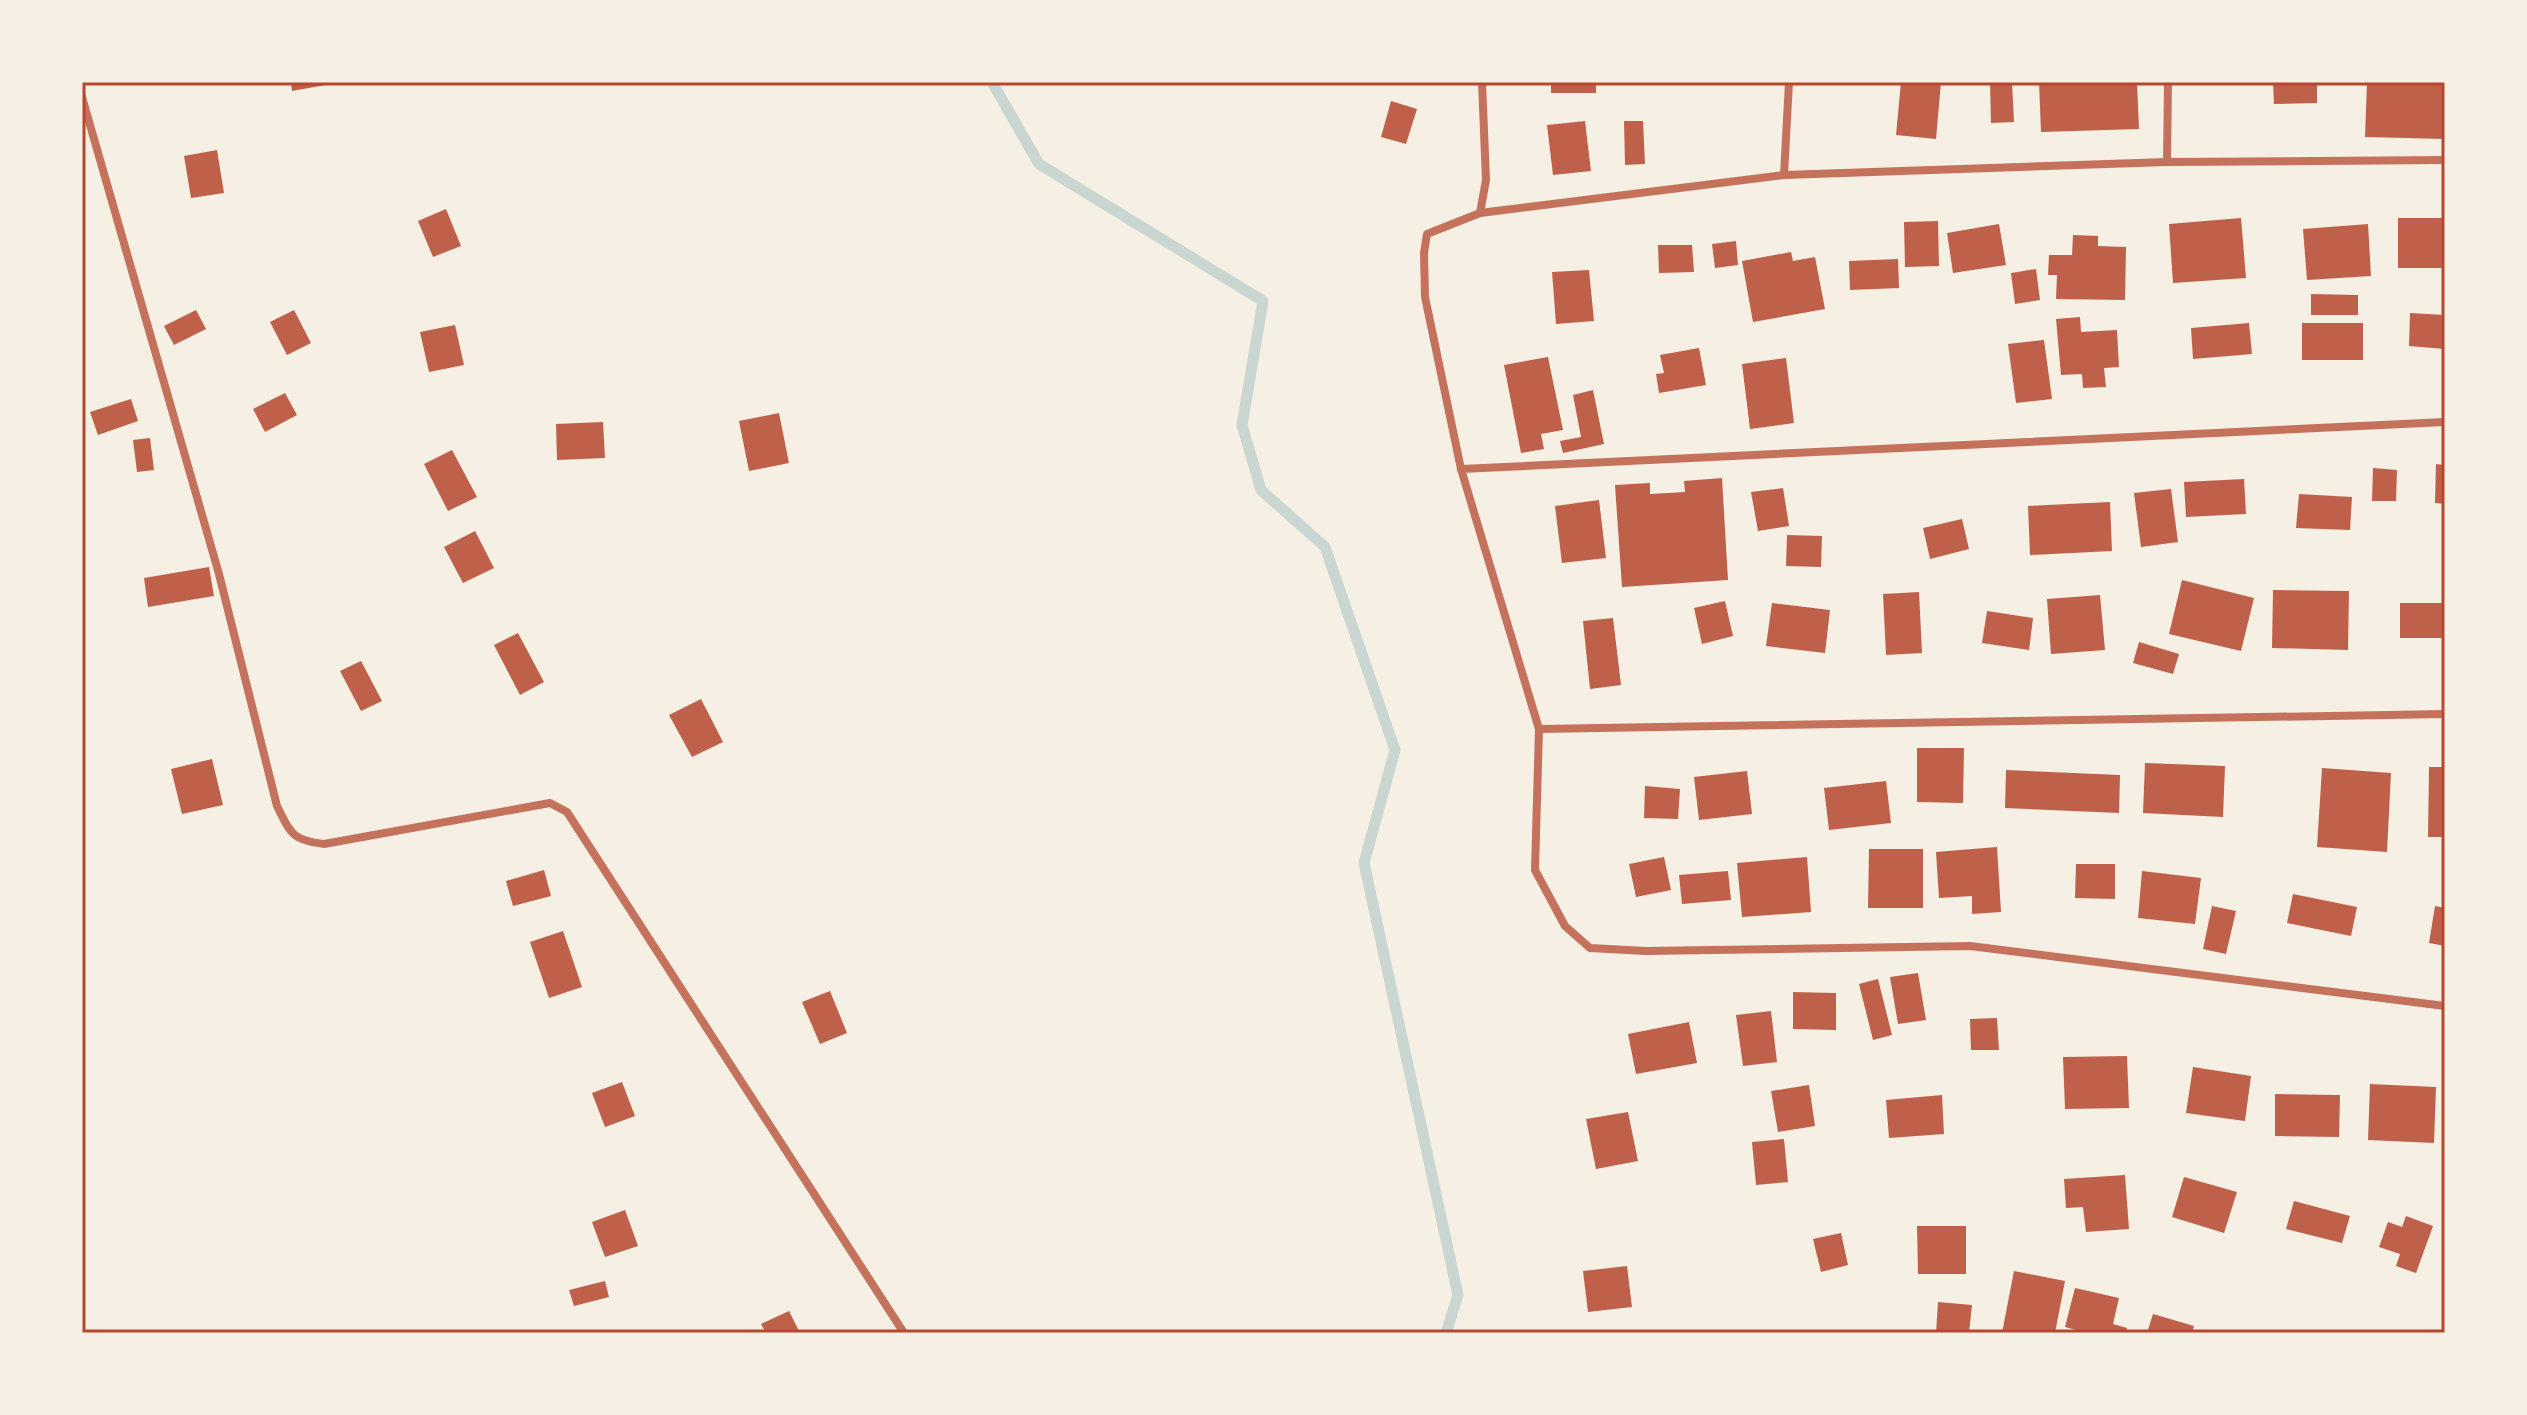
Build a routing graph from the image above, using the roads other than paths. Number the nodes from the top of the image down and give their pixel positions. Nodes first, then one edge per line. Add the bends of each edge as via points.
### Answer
1 (1482, 82) edge
2 (1789, 82) edge
3 (2168, 82) edge
4 (82, 97) edge
5 (2445, 160) edge
6 (2167, 162) junction
7 (1784, 175) junction
8 (1480, 213) junction
9 (2445, 422) edge
10 (1461, 469) junction
11 (2445, 714) edge
12 (1539, 729) junction
13 (2445, 1006) edge
14 (904, 1333) edge

1 - 8 street via 1486,180
2 - 7 street
3 - 6 street
4 - 14 street via 219,574 277,806 288,827 302,841 324,844 550,803 567,812
5 - 6 street
6 - 7 street
7 - 8 street
8 - 10 street via 1427,234 1424,253 1425,297
9 - 10 street
10 - 12 street
11 - 12 street
12 - 13 street via 1535,870 1565,926 1590,948 1970,946

